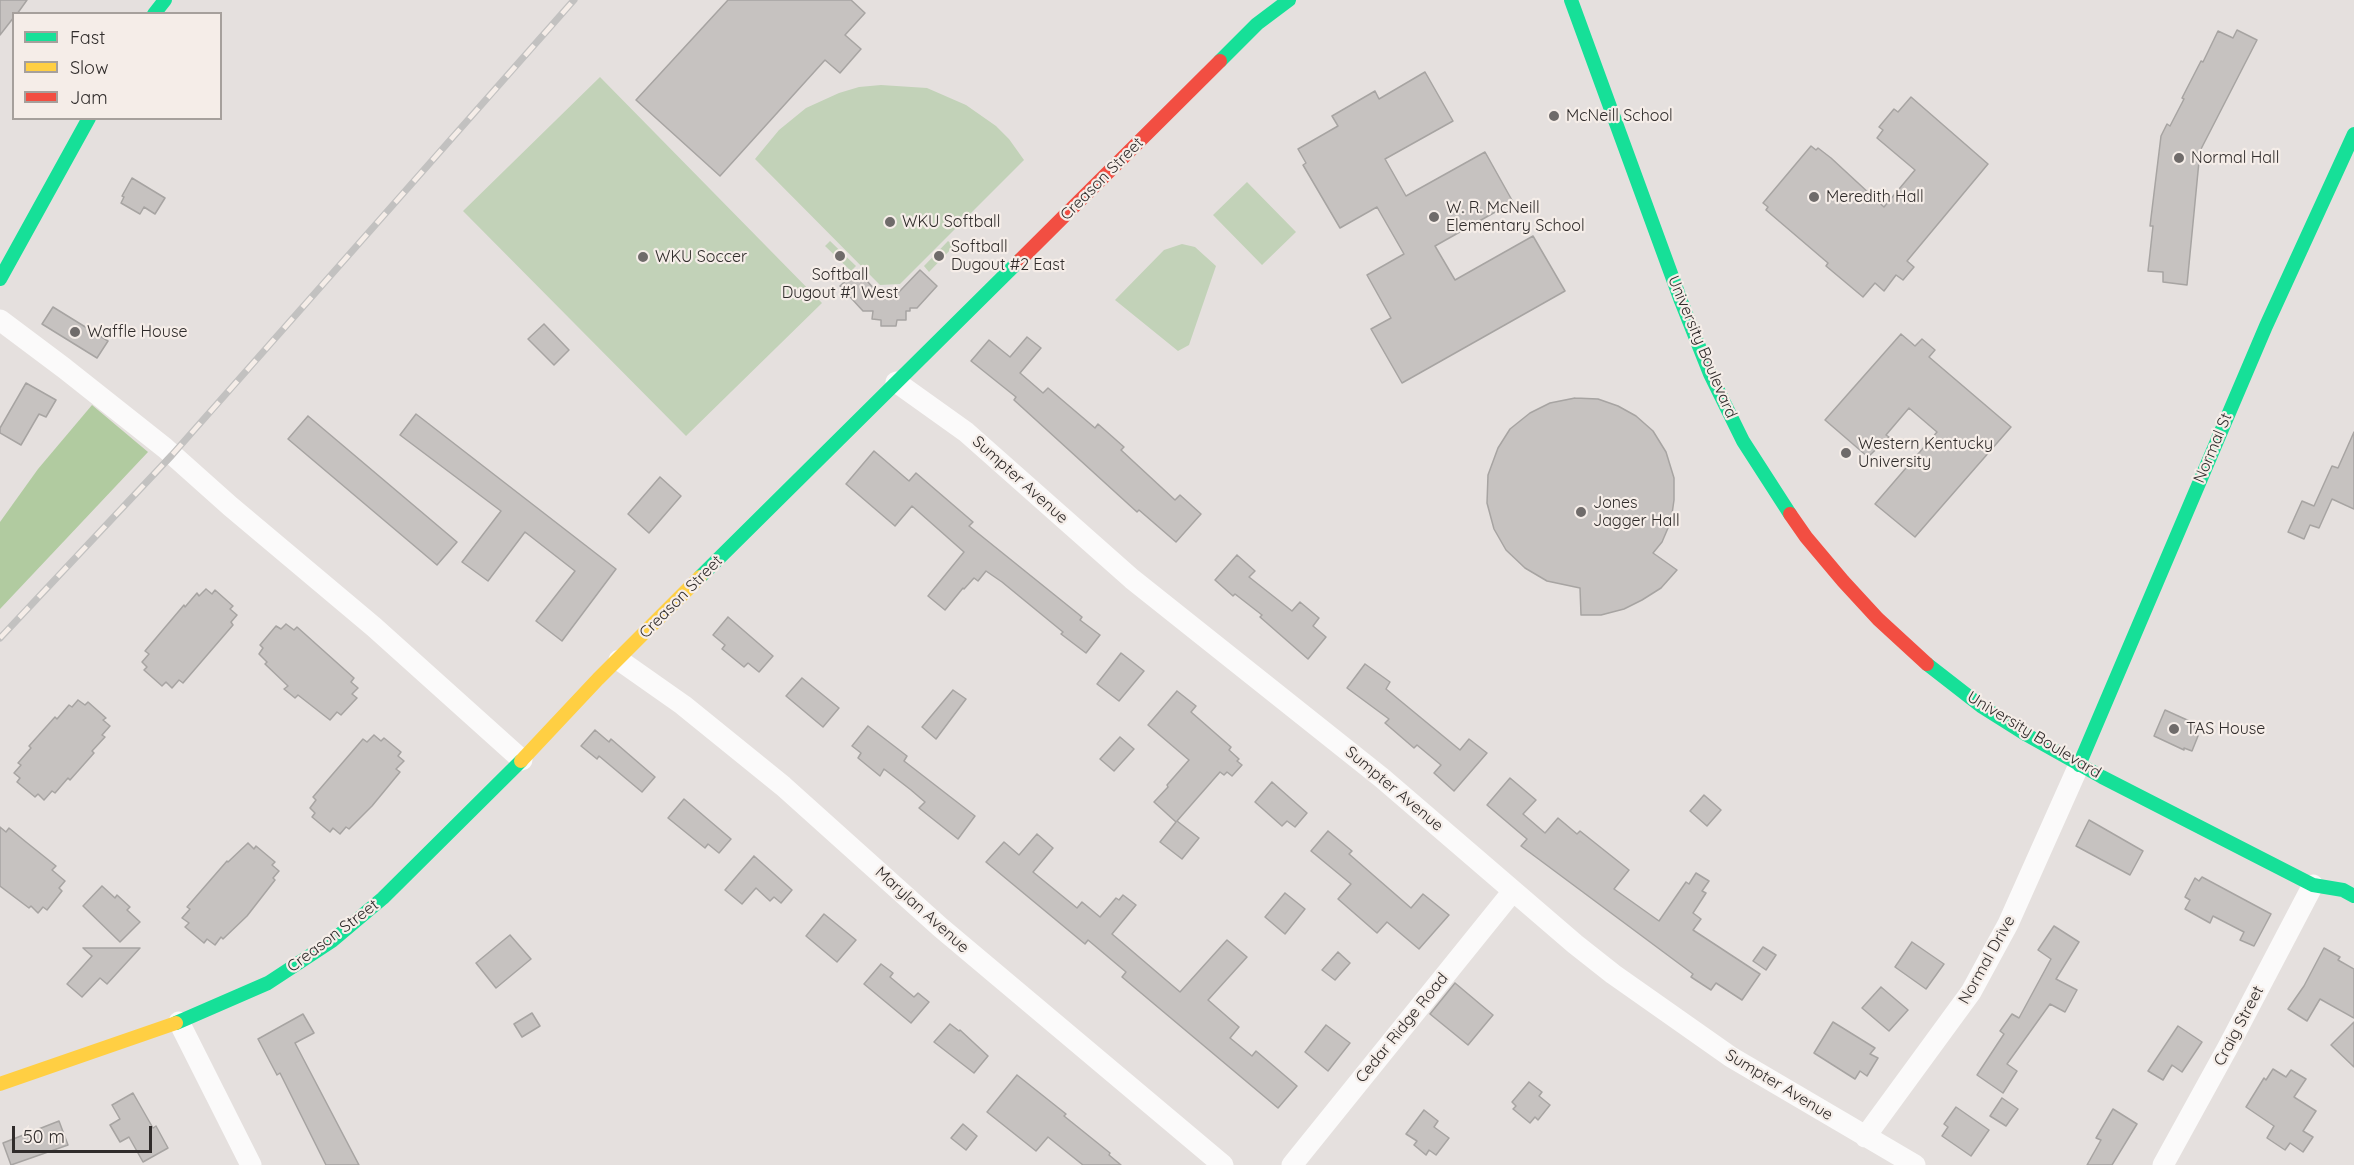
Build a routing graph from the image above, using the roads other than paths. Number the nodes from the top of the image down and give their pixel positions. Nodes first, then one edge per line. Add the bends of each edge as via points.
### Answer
1 (165, 0) edge
2 (1289, 0) edge
3 (1571, 0) edge
4 (156, 12) edge
5 (88, 120) edge
6 (2354, 134) edge
7 (0, 279) edge
8 (0, 320) edge
9 (896, 382) junction
10 (619, 660) junction
11 (522, 760) junction
12 (2079, 765) junction
13 (1513, 891) junction
14 (2321, 892) junction
15 (2354, 896) edge
16 (179, 1022) junction
17 (0, 1084) edge
18 (1865, 1137) junction
19 (251, 1165) edge
20 (1222, 1165) edge
21 (1292, 1165) edge
22 (1915, 1165) edge
23 (2163, 1165) edge

1 - 4 street
2 - 9 street, Creason Street via 1257,24
3 - 12 street, University Boulevard via 1710,374 1743,441 1780,500 1843,581 1916,656 1995,715
5 - 7 street
6 - 12 street, Normal St via 2266,326
8 - 11 street via 133,423 358,613
9 - 10 street, Creason Street
9 - 13 street, Sumpter Avenue via 966,432 1132,579 1382,778
10 - 11 street, Creason Street
10 - 20 street, Marylan Avenue via 684,705 783,786 940,927
11 - 16 street, Creason Street via 383,898 332,941 268,983
12 - 14 street, University Boulevard
12 - 18 street, Normal Drive via 1984,971 1958,1013
13 - 18 street, Sumpter Avenue via 1598,962 1704,1039
13 - 21 street, Cedar Ridge Road
14 - 15 street, University Boulevard via 2343,890
14 - 23 street, Craig Street
16 - 17 street, Creason Street
16 - 19 street
18 - 22 street, Sumpter Avenue

